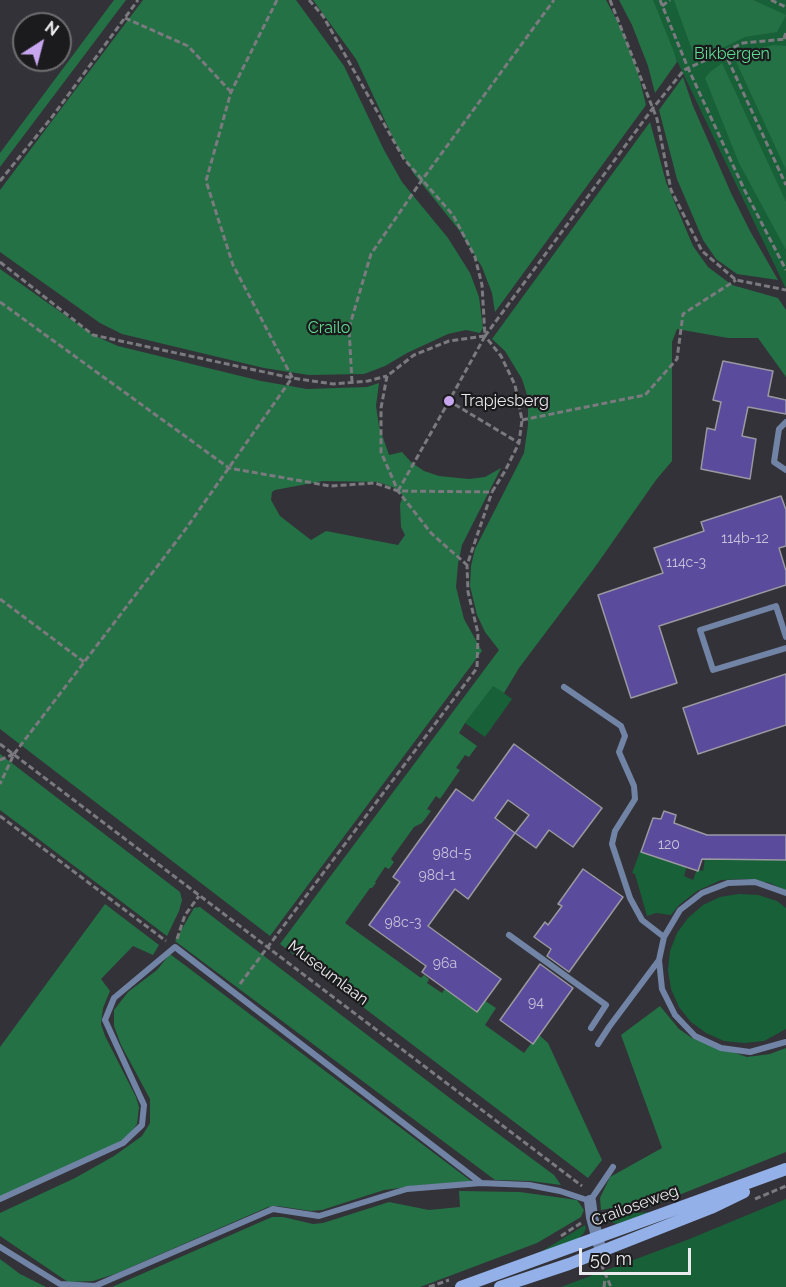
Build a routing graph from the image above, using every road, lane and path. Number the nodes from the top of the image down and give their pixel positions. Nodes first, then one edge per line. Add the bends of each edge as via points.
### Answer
1 (138, 0) edge
2 (277, 0) edge
3 (309, 0) edge
4 (554, 0) edge
5 (610, 0) edge
6 (660, 0) edge
7 (670, 0) edge
8 (771, 0) edge
9 (662, 6) junction
10 (786, 7) edge
11 (125, 18) junction
12 (786, 32) edge
13 (785, 39) edge
14 (724, 51) junction
15 (688, 68) junction
16 (231, 92) junction
17 (653, 108) junction
18 (422, 180) junction
19 (0, 181) edge
20 (786, 185) edge
21 (0, 262) edge
22 (786, 270) edge
23 (736, 280) junction
24 (786, 290) edge
25 (0, 302) edge
26 (485, 336) junction
27 (387, 376) junction
28 (292, 379) junction
29 (352, 382) junction
30 (449, 401) junction
31 (522, 420) junction
32 (786, 422) edge
33 (519, 443) junction
34 (229, 468) junction
35 (786, 470) edge
36 (398, 491) junction
37 (492, 492) junction
38 (467, 565) junction
39 (0, 599) edge
40 (786, 637) edge
41 (786, 648) edge
42 (84, 662) junction
43 (564, 687) dead end
44 (0, 744) edge
45 (14, 754) junction
46 (0, 760) edge
47 (0, 784) edge
48 (0, 816) edge
49 (786, 893) edge
50 (199, 896) junction
51 (509, 935) dead end
52 (664, 937) junction
53 (175, 947) junction
54 (267, 947) junction
55 (659, 960) junction
56 (234, 992) junction
57 (591, 1028) dead end
58 (786, 1042) edge
59 (598, 1044) dead end
60 (613, 1167) dead end
61 (786, 1171) edge
62 (481, 1183) junction
63 (0, 1199) edge
64 (591, 1201) junction
65 (598, 1238) junction
66 (0, 1247) edge
67 (601, 1257) junction
68 (606, 1277) junction
69 (461, 1287) edge
70 (501, 1287) edge
71 (604, 1287) edge
72 (611, 1287) edge

1 - 11 path
2 - 16 path
3 - 18 path via 323,16 404,159
4 - 18 path
5 - 17 path
6 - 9 path
7 - 9 path
8 - 10 path
9 - 15 path
11 - 16 path via 188,46
11 - 19 path
12 - 13 path
13 - 14 path via 743,43
14 - 15 path
14 - 20 path
15 - 17 path
15 - 22 path
16 - 28 path via 206,181 233,265
17 - 23 path via 671,190 702,251
17 - 26 path
18 - 26 path via 453,215 475,257 482,285
18 - 29 path via 371,254 349,328
21 - 28 path via 93,335
23 - 24 path
23 - 31 path via 683,314 677,359 645,394
25 - 34 path
26 - 27 path via 449,341 414,355
26 - 30 path
26 - 31 path via 501,356 515,385
27 - 29 path
27 - 36 path via 381,408 381,452
28 - 29 path
28 - 34 path
30 - 33 path
30 - 36 path
31 - 33 path
32 - 35 lane via 779,429 774,462
33 - 37 path
34 - 36 path via 330,486 375,483
34 - 42 path
36 - 37 path
36 - 38 path via 431,533
37 - 38 path
38 - 54 path via 468,592 478,633 477,668
39 - 42 path
40 - 41 lane via 776,606 700,630 713,670
42 - 45 path
43 - 52 lane via 621,726 625,736 618,752 634,786 635,799 615,831 612,844 630,898 642,920
44 - 45 path, Museumlaan
45 - 46 path
45 - 47 path
45 - 50 path, Museumlaan
48 - 53 path
49 - 52 lane via 755,882 728,883 702,893 680,910
50 - 53 path via 185,915
50 - 54 path, Museumlaan
51 - 57 lane via 606,1005
52 - 55 lane
53 - 56 lane
53 - 63 lane via 114,998 105,1020 144,1105 142,1125 123,1143
54 - 56 path
54 - 64 path, Museumlaan via 569,1175
55 - 58 lane via 662,989 675,1015 695,1036 721,1048 750,1052
55 - 59 lane
56 - 62 lane
60 - 64 lane
61 - 65 main road, Crailoseweg
61 - 67 main road, Crailoseweg
62 - 64 lane via 529,1185
62 - 66 lane via 407,1189 319,1216 273,1209 95,1286 60,1284
64 - 65 street
65 - 67 street
65 - 69 main road, Crailoseweg
67 - 68 path
67 - 70 main road, Crailoseweg
68 - 71 path
68 - 72 path

